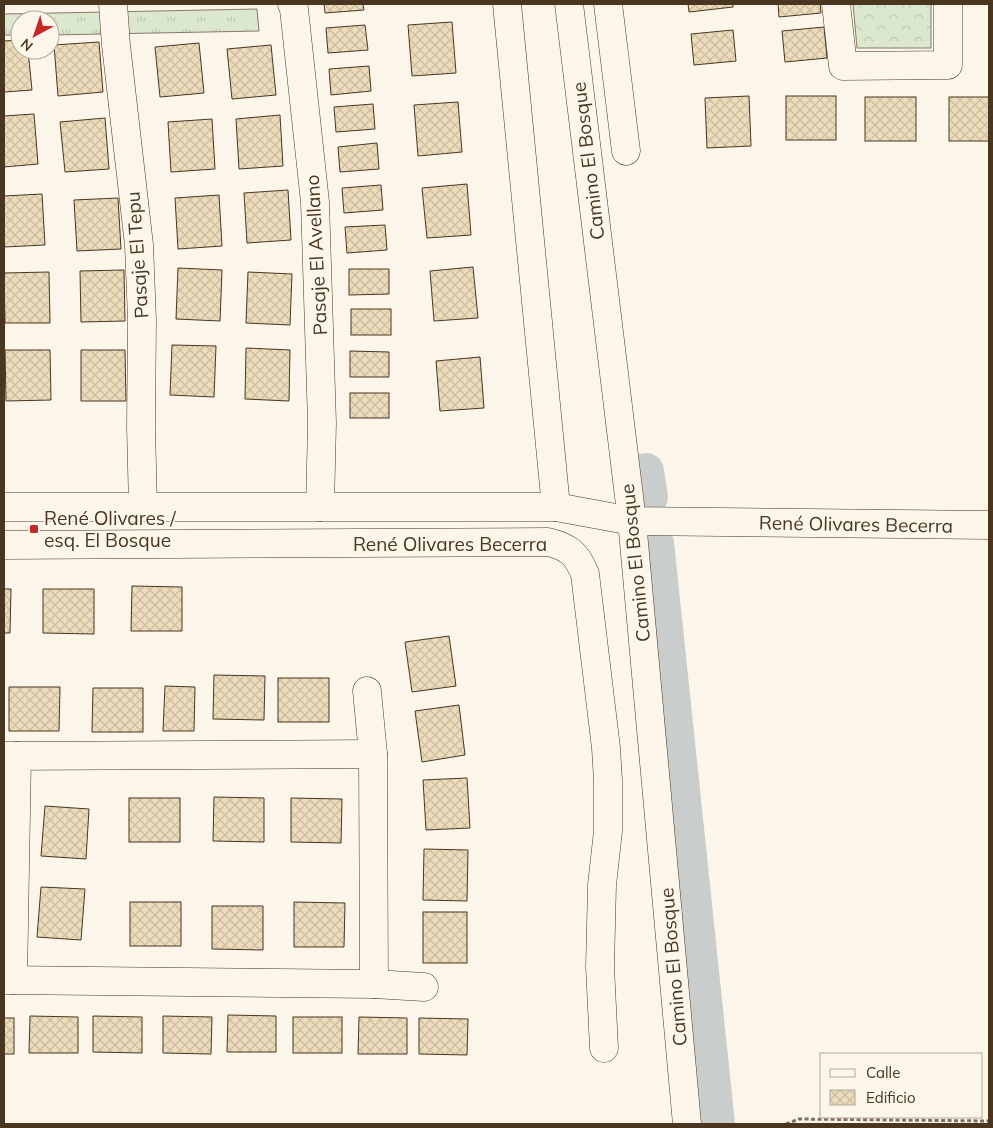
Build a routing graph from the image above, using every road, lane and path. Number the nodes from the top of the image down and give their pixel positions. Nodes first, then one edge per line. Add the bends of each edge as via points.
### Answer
1 (113, 4) edge
2 (292, 4) edge
3 (507, 4) edge
4 (570, 4) edge
5 (608, 4) edge
6 (836, 4) edge
7 (948, 4) edge
8 (626, 151) dead end
9 (4, 507) edge
10 (143, 507) junction
11 (320, 507) junction
12 (556, 507) junction
13 (632, 521) junction
14 (989, 525) edge
15 (4, 545) edge
16 (367, 691) dead end
17 (373, 754) junction
18 (11, 756) edge
19 (8, 980) edge
20 (374, 984) junction
21 (424, 987) dead end
22 (604, 1048) dead end
23 (989, 1122) edge
24 (687, 1124) edge
25 (786, 1124) edge

1 - 10 street, Pasaje El Tepu via 139,245
2 - 11 street, Pasaje El Avellano via 315,202 322,423
3 - 12 street
4 - 13 street, Camino El Bosque
5 - 8 street, Camino El Bosque
6 - 7 street via 842,66 948,64
9 - 10 street, René Olivares Becerra
10 - 11 street, René Olivares Becerra
11 - 12 street, René Olivares Becerra
12 - 13 street, René Olivares Becerra
13 - 14 street, René Olivares Becerra
13 - 24 street, Camino El Bosque
15 - 22 street, René Olivares Becerra via 548,542 570,551 580,560 585,574 606,748 608,831 602,885 600,967
16 - 17 street
17 - 18 street
17 - 20 street
18 - 19 street
19 - 20 street
20 - 21 street
23 - 25 path via 799,1120

